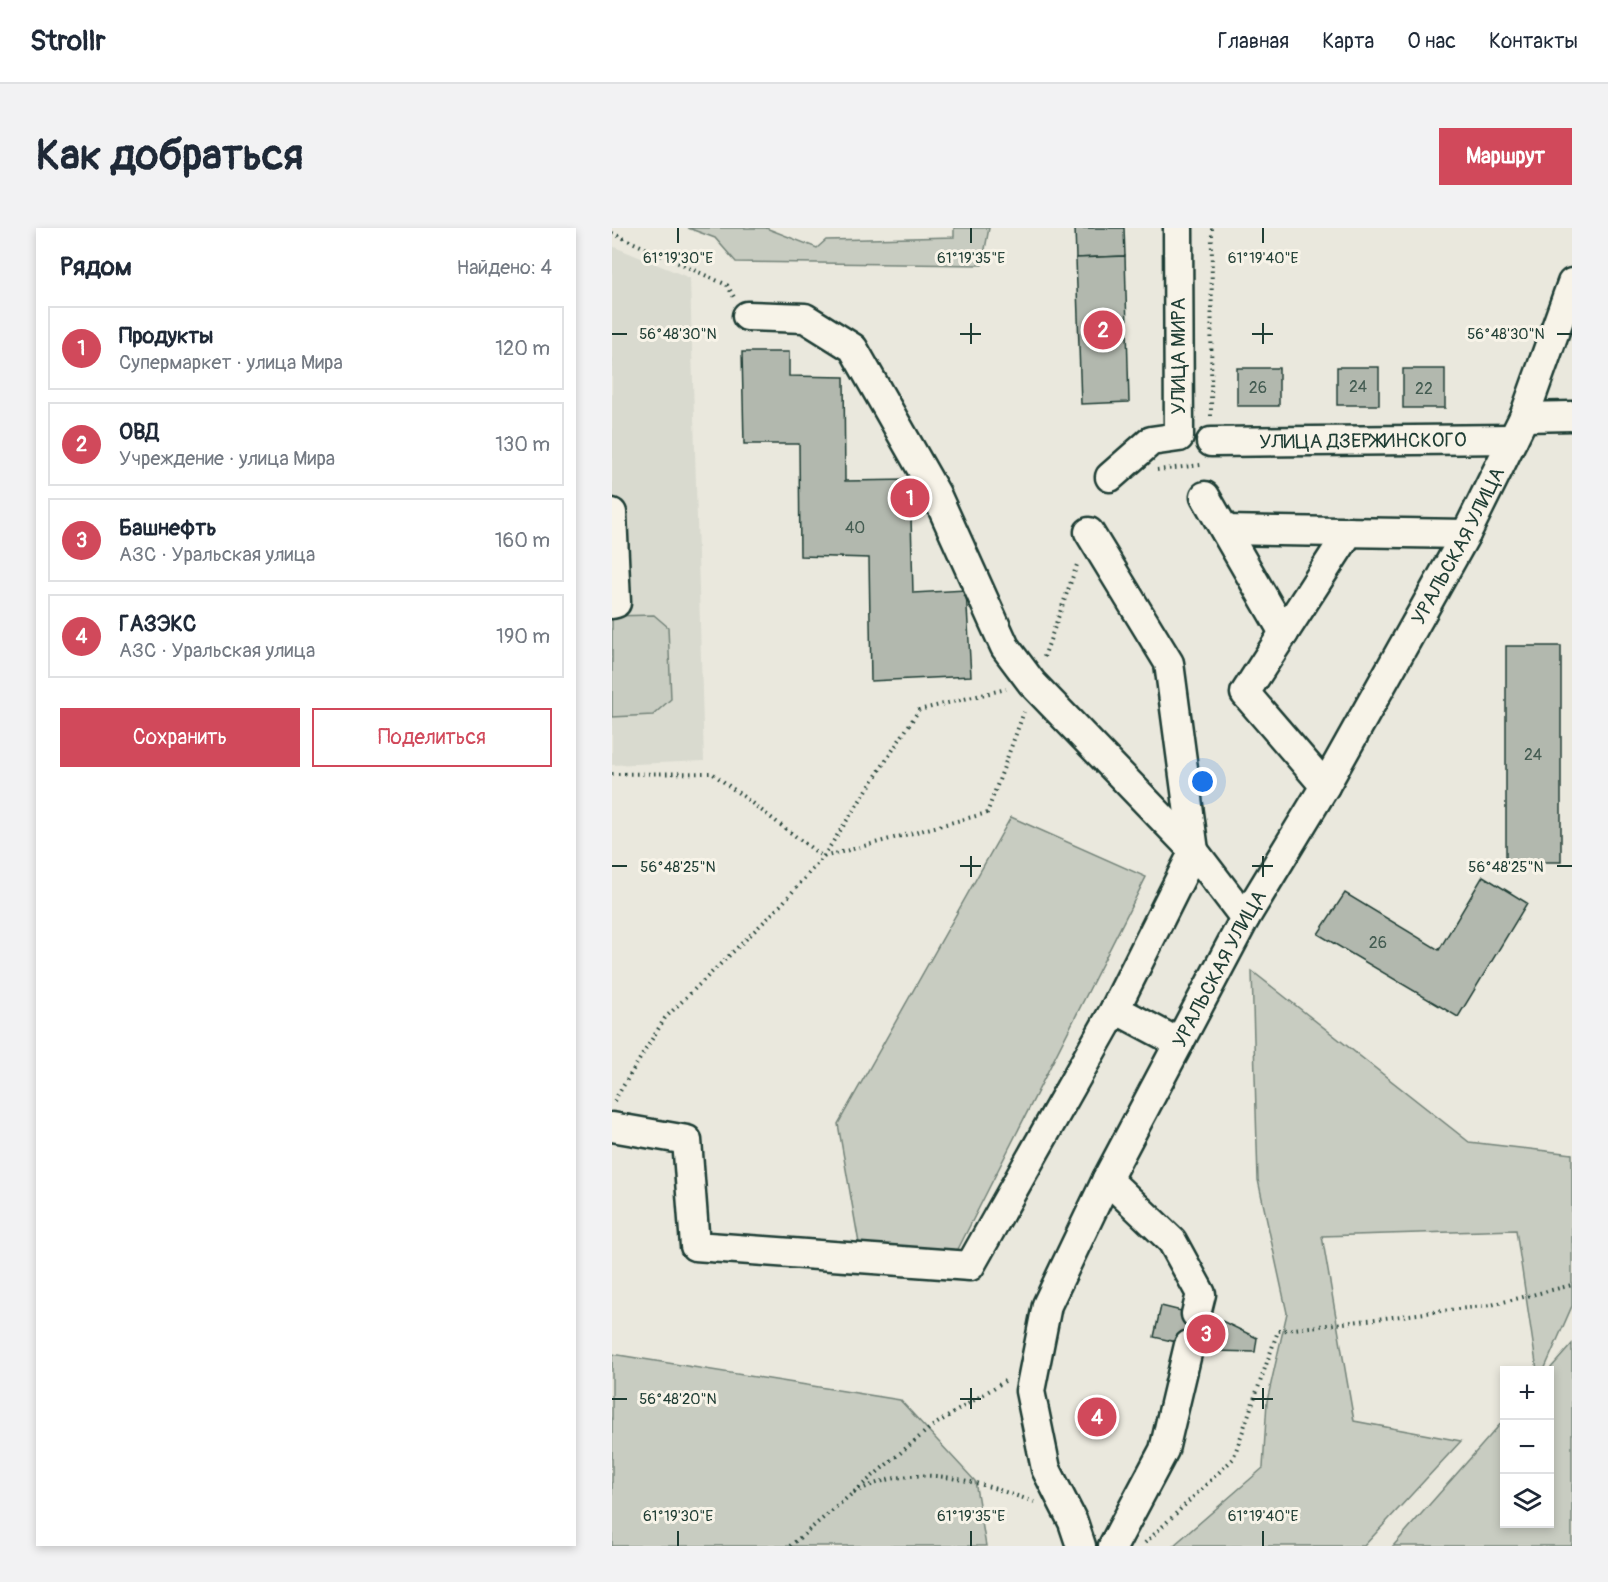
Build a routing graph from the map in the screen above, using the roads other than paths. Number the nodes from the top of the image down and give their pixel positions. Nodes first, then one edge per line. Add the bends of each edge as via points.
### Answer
1 (1178, 228) edge
2 (1572, 283) edge
3 (747, 316) road end
4 (1572, 416) edge
5 (1519, 428) junction
6 (1211, 442) dead end
7 (1110, 477) dead end
8 (1205, 496) dead end
9 (612, 513) edge
10 (1225, 530) junction
11 (1349, 532) junction
12 (1466, 534) junction
13 (1085, 542) road end
14 (612, 604) edge
15 (1284, 633) junction
16 (1325, 786) junction
17 (1194, 851) junction
18 (1245, 918) junction
19 (1115, 1009) junction
20 (1179, 1043) junction
21 (612, 1127) edge
22 (1107, 1179) junction
23 (1196, 1314) dead end
24 (1189, 1345) dead end
25 (1077, 1534) edge
26 (1113, 1546) edge

1 - 7 street, УЛИЦА МИРА via 1179,437 1152,441
2 - 5 street, УРАЛЬСКАЯ УЛИЦА
3 - 17 street via 805,318 854,348 936,494 1005,647 1033,684
4 - 5 street, УЛИЦА ДЗЕРЖИНСКОГО
5 - 6 street, УЛИЦА ДЗЕРЖИНСКОГО
5 - 12 street, УРАЛЬСКАЯ УЛИЦА
8 - 10 street
9 - 14 street via 616,603
10 - 11 street
10 - 15 street
11 - 12 street
11 - 15 street
12 - 16 street, УРАЛЬСКАЯ УЛИЦА
13 - 17 street via 1168,663
15 - 16 street via 1245,693
16 - 18 street, УРАЛЬСКАЯ УЛИЦА
17 - 18 street
17 - 19 street
18 - 20 street, УРАЛЬСКАЯ УЛИЦА
19 - 20 street
19 - 21 street via 970,1266 695,1246 687,1140
20 - 22 street, УРАЛЬСКАЯ УЛИЦА
22 - 23 street via 1172,1241 1201,1294
22 - 25 street, УРАЛЬСКАЯ УЛИЦА via 1047,1305 1029,1391 1046,1469
24 - 26 street via 1164,1450

